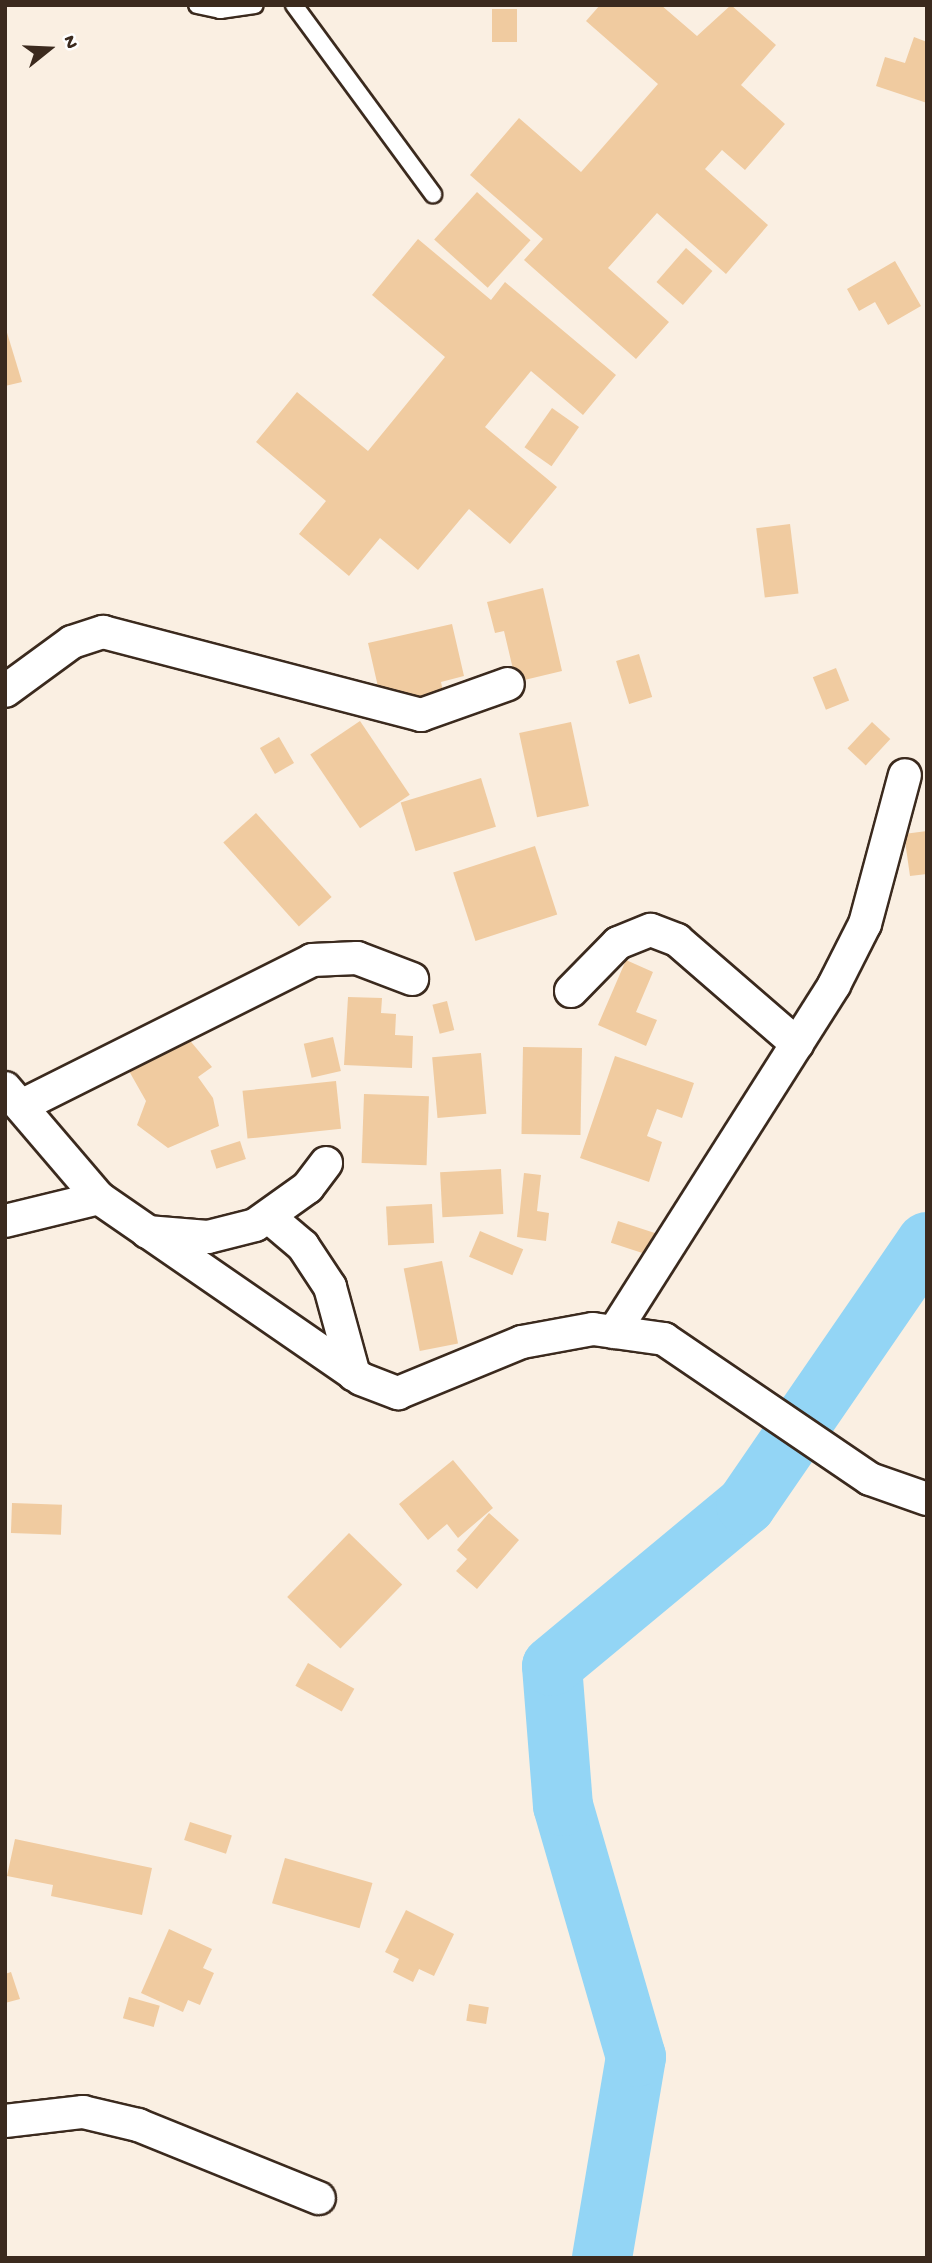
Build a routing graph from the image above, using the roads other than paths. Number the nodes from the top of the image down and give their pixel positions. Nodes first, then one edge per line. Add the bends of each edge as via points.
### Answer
1 (197, 5) edge
2 (255, 5) edge
3 (294, 5) edge
4 (433, 194) dead end
5 (508, 684) dead end
6 (5, 691) edge
7 (905, 775) dead end
8 (412, 979) dead end
9 (571, 991) dead end
10 (797, 1044) junction
11 (13, 1097) edge
12 (326, 1163) dead end
13 (99, 1198) junction
14 (270, 1218) junction
15 (5, 1221) edge
16 (145, 1232) junction
17 (614, 1332) junction
18 (354, 1375) junction
19 (927, 1499) edge
20 (5, 2121) edge
21 (319, 2198) dead end

1 - 2 lane via 220,10
3 - 4 lane
5 - 6 street via 421,715 103,632 72,642
7 - 10 street via 865,924
8 - 11 street via 357,958 312,960
9 - 10 street via 618,943 652,930 677,940
10 - 17 street
11 - 13 street
12 - 14 street
13 - 15 street
13 - 16 street
14 - 16 street via 208,1237
14 - 18 street via 303,1246 330,1287
16 - 18 street
17 - 18 street via 593,1329 522,1342 398,1393
17 - 19 street via 664,1339 870,1479
20 - 21 street via 83,2112 138,2125

